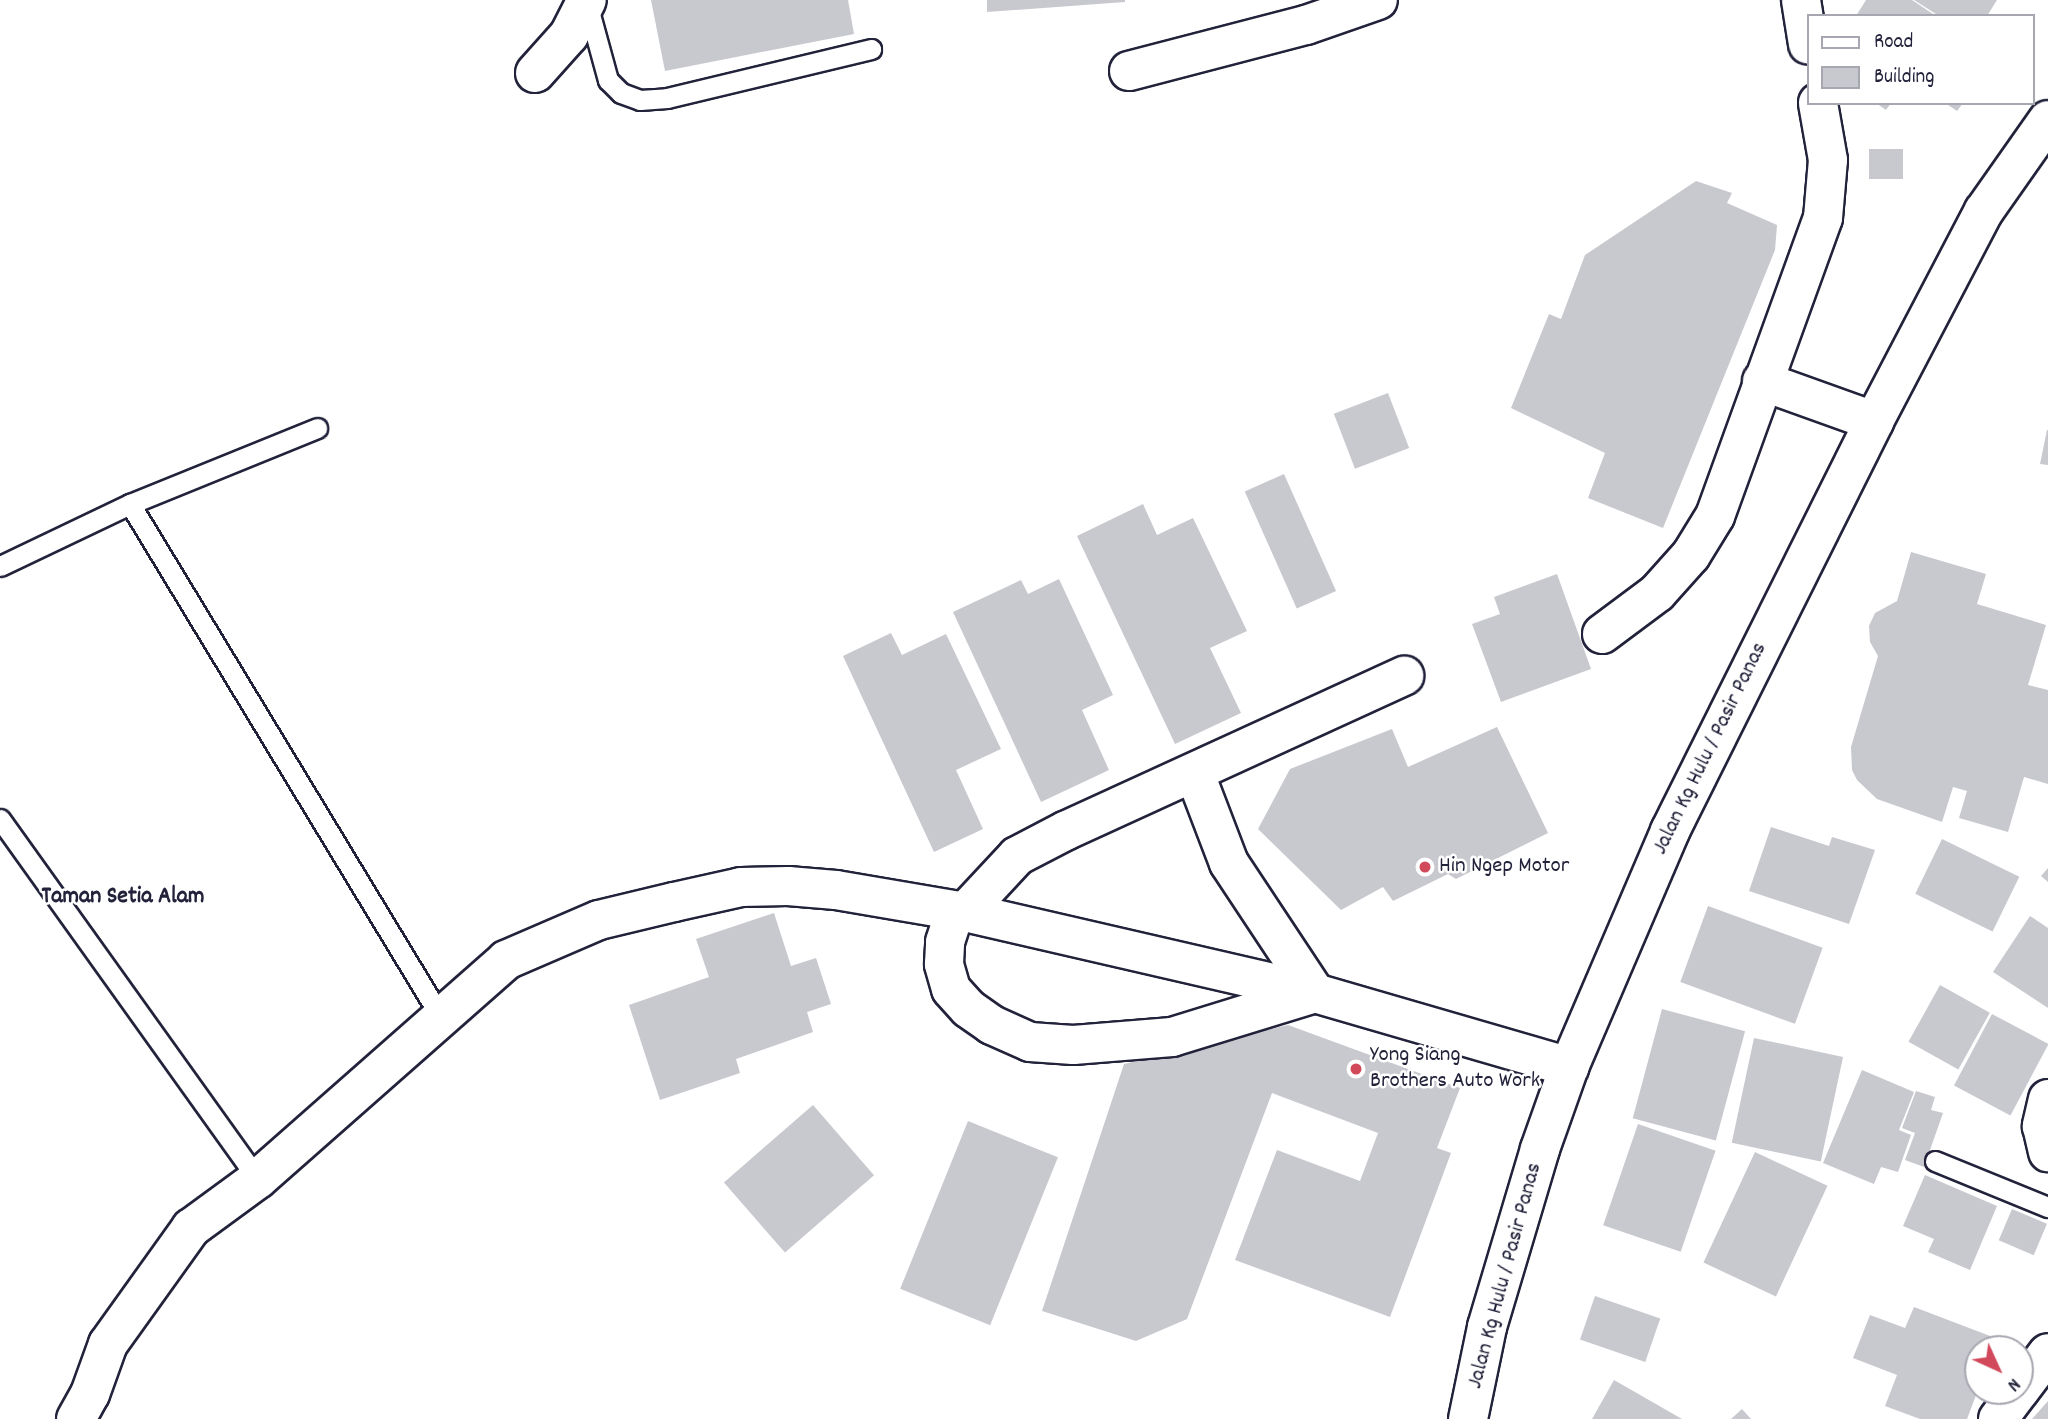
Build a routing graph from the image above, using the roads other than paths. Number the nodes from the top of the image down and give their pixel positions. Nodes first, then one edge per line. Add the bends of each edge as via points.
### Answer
1 (1378, 0) edge
2 (1801, 0) edge
3 (587, 1) edge
4 (1304, 13) edge
5 (1806, 31) edge
6 (871, 49) dead end
7 (1129, 71) dead end
8 (535, 73) dead end
9 (1818, 105) edge
10 (2048, 120) edge
11 (1762, 382) junction
12 (1874, 421) junction
13 (317, 428) dead end
14 (130, 504) junction
15 (0, 566) edge
16 (1602, 634) dead end
17 (1404, 676) dead end
18 (1195, 774) junction
19 (0, 819) edge
20 (965, 912) junction
21 (1315, 993) junction
22 (442, 1019) junction
23 (1569, 1068) junction
24 (2048, 1099) edge
25 (2048, 1152) edge
26 (1935, 1161) dead end
27 (258, 1179) junction
28 (2048, 1207) edge
29 (2048, 1353) edge
30 (2034, 1372) edge
31 (2009, 1405) edge
32 (76, 1419) edge
33 (1468, 1419) edge
34 (1998, 1419) edge

1 - 4 street
2 - 5 street
3 - 6 lane via 608,80 621,93 640,100 667,98
3 - 8 street via 569,35
4 - 7 street
9 - 11 street via 1828,160 1823,218
10 - 12 street, Jalan Kg Hulu / Pasir Panas via 1984,211
11 - 12 street
11 - 16 street via 1715,516 1691,555 1657,593
12 - 23 street, Jalan Kg Hulu / Pasir Panas via 1670,831
13 - 14 lane
14 - 15 lane
14 - 22 lane
17 - 18 street
18 - 20 street via 1017,856
18 - 21 street via 1229,863
19 - 27 lane
20 - 21 street
20 - 21 street via 953,918 946,942 944,964 951,989 992,1025 1030,1042 1073,1045 1172,1037
20 - 22 street via 836,890 741,887 599,920 506,960
21 - 23 street
22 - 27 street
23 - 33 street, Jalan Kg Hulu / Pasir Panas via 1487,1327
24 - 25 street via 2042,1126
26 - 28 lane
27 - 32 street via 191,1228 108,1344
29 - 30 street
31 - 34 street

